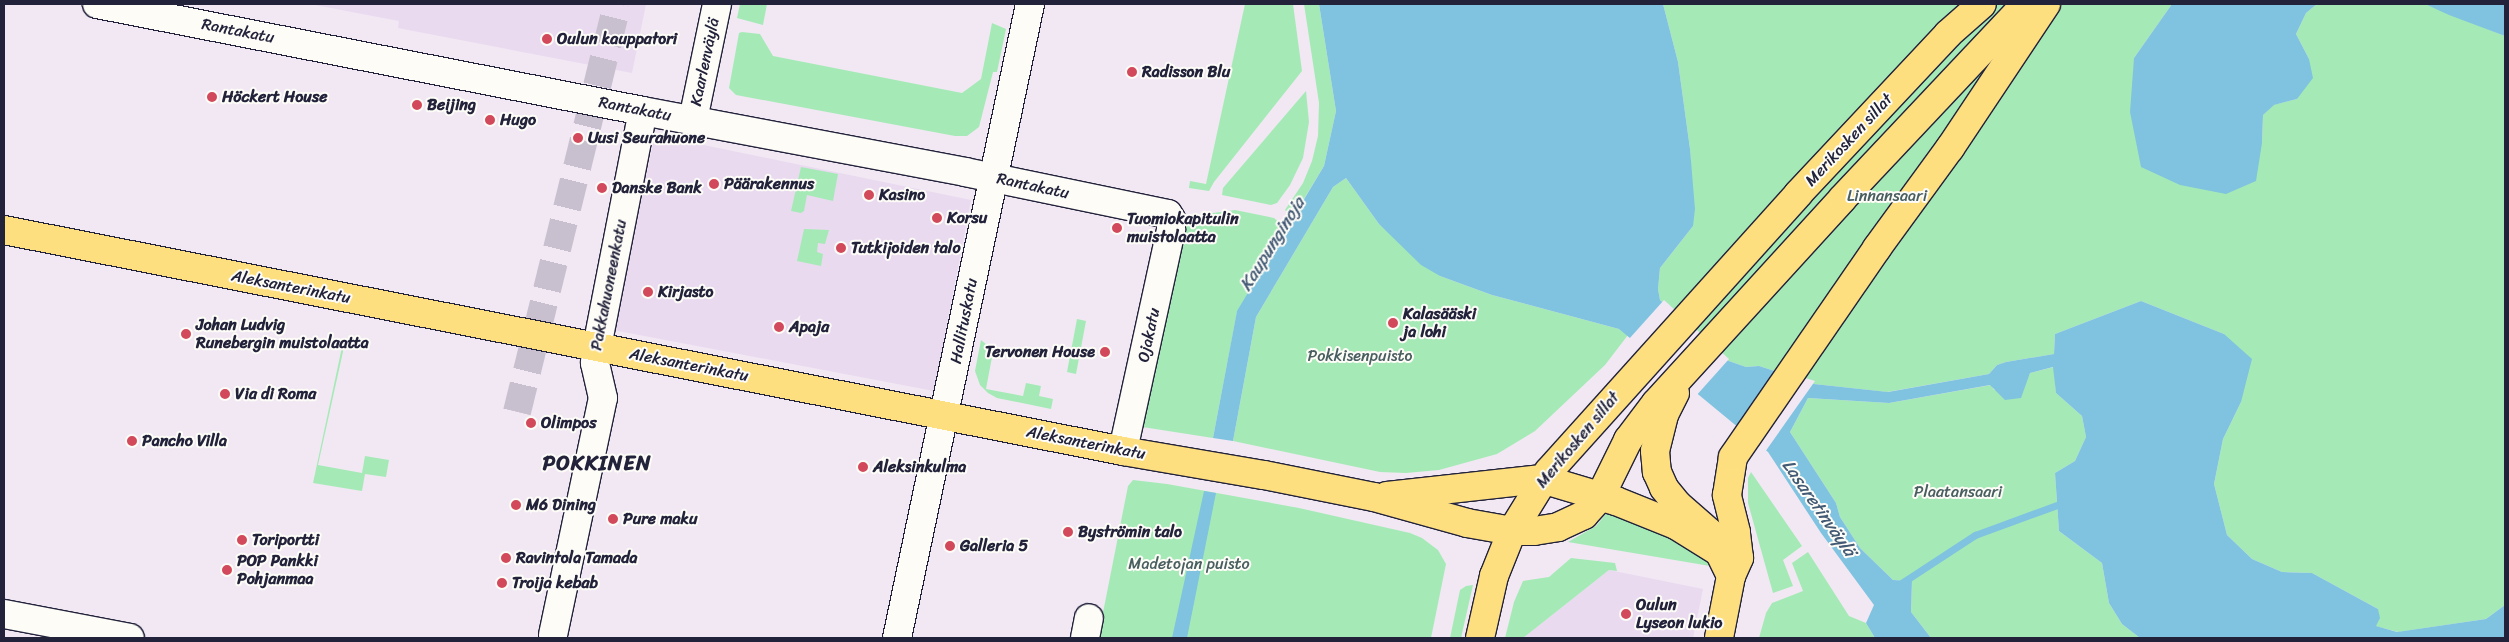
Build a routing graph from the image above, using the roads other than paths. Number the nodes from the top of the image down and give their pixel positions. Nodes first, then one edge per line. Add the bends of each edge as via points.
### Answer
1 (97, 4) edge
2 (718, 4) edge
3 (1030, 4) edge
4 (1982, 4) edge
5 (2026, 4) edge
6 (2046, 4) edge
7 (643, 111) junction
8 (693, 120) junction
9 (993, 178) junction
10 (1171, 219) joint
11 (4, 230) edge
12 (597, 347) junction
13 (1660, 409) junction
14 (944, 415) junction
15 (1122, 451) junction
16 (1542, 479) junction
17 (1374, 497) junction
18 (1600, 497) junction
19 (1512, 531) junction
20 (1726, 564) junction
21 (4, 614) edge
22 (553, 635) dead end
23 (130, 638) edge
24 (898, 638) edge
25 (1480, 638) edge
26 (1719, 638) edge

1 - 7 street, Rantakatu
2 - 8 street, Kaarlenväylä
3 - 9 street, Hallituskatu
4 - 16 main road, Merikosken sillat via 1941,41
5 - 13 main road via 1687,369
6 - 20 main road via 1950,148 1733,457 1728,495 1739,558
7 - 8 street, Rantakatu
7 - 12 street, Pakkahuoneenkatu
8 - 9 street, Rantakatu
9 - 10 street, Rantakatu via 1161,212
9 - 14 street, Hallituskatu
10 - 15 street, Ojakatu
11 - 12 main road, Aleksanterinkatu
12 - 14 main road, Aleksanterinkatu
12 - 22 street, Pakkahuoneenkatu via 595,363 603,398
13 - 18 main road via 1628,440
13 - 20 main road via 1655,451 1657,472 1664,488 1678,505 1710,533
14 - 15 main road, Aleksanterinkatu
14 - 24 street, Hallituskatu
15 - 17 main road, Aleksanterinkatu
16 - 17 main road, Aleksanterinkatu
16 - 18 main road
16 - 19 main road, Merikosken sillat
17 - 19 main road, Aleksanterinkatu via 1467,523
18 - 19 main road via 1584,515 1558,527
18 - 20 main road via 1676,525
19 - 25 main road, Merikosken sillat via 1494,576
20 - 26 main road
21 - 23 street

